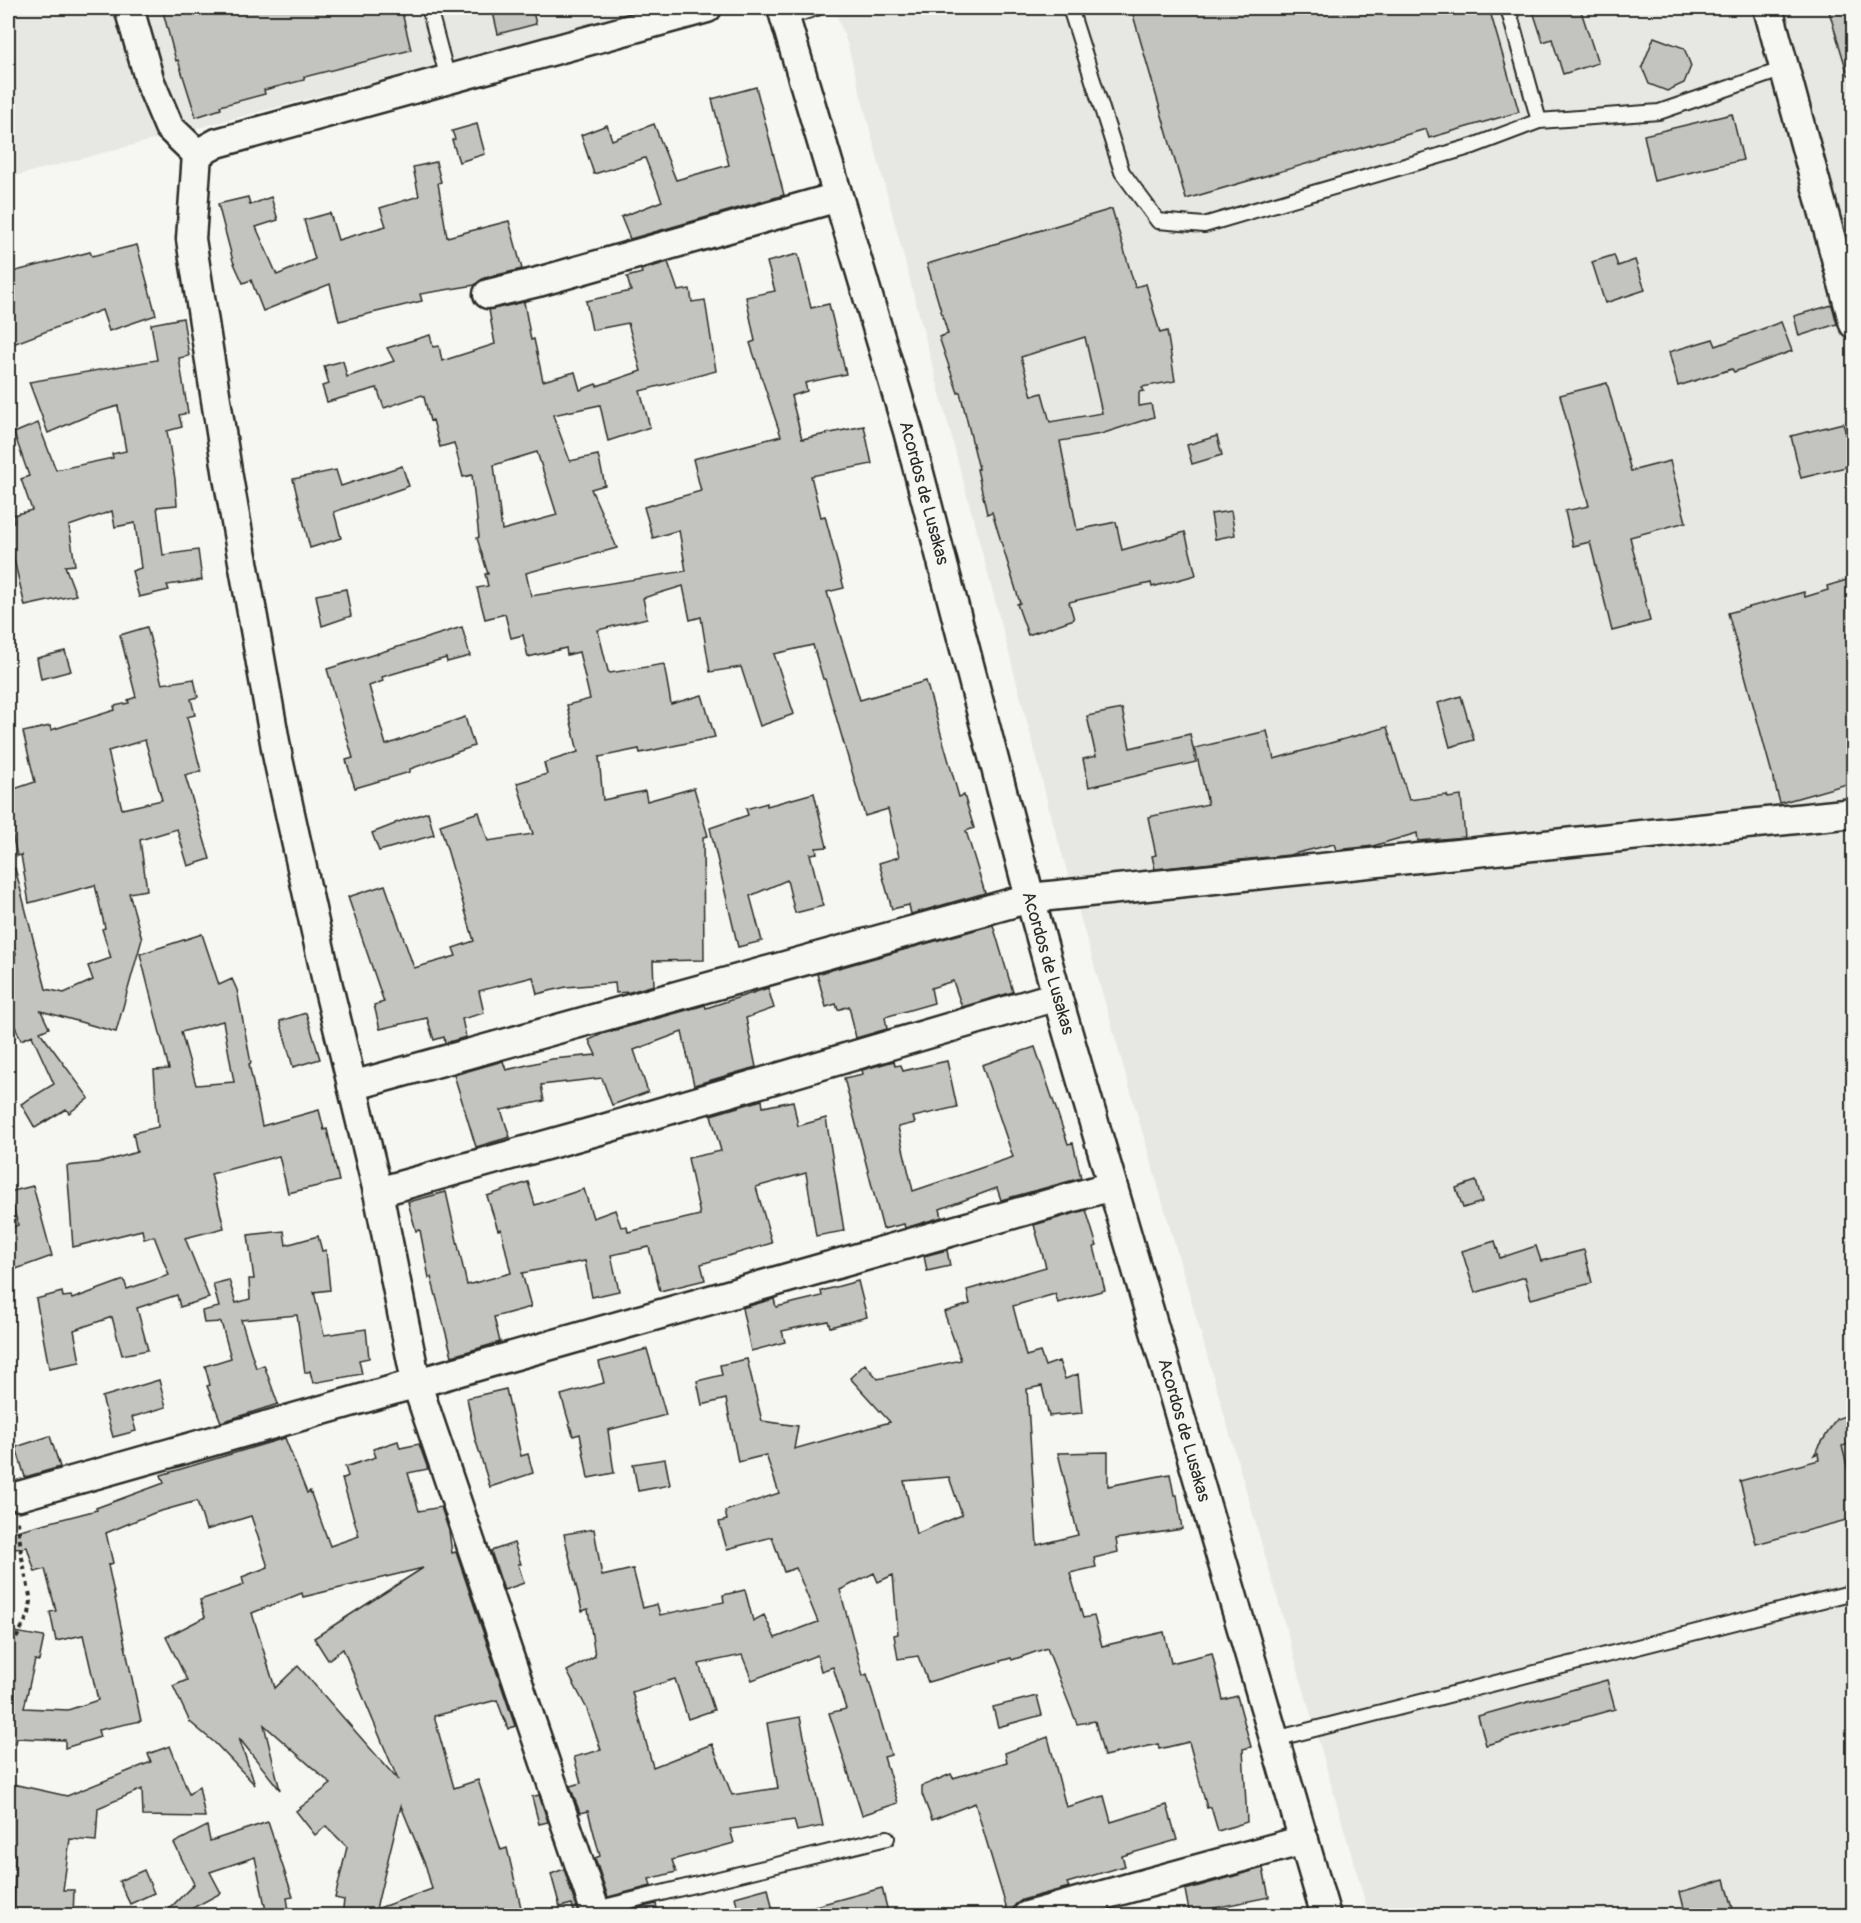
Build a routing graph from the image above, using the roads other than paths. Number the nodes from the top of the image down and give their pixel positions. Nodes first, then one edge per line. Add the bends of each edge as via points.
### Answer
1 (129, 8) edge
2 (429, 8) edge
3 (707, 8) edge
4 (817, 8) edge
5 (1070, 8) edge
6 (1508, 8) edge
7 (1768, 8) edge
8 (783, 13) edge
9 (1784, 69) junction
10 (448, 80) junction
11 (1539, 121) junction
12 (197, 154) junction
13 (838, 197) junction
14 (488, 294) dead end
15 (1854, 324) edge
16 (1854, 813) edge
17 (1030, 898) junction
18 (1057, 996) junction
19 (352, 1086) junction
20 (1112, 1186) junction
21 (378, 1192) junction
22 (416, 1382) junction
23 (13, 1497) edge
24 (1854, 1592) edge
25 (1275, 1739) junction
26 (888, 1838) dead end
27 (1304, 1840) junction
28 (596, 1912) edge
29 (1027, 1916) edge
30 (1326, 1916) edge

1 - 12 street via 150,82 169,127
2 - 10 lane
3 - 10 street
4 - 8 lane
5 - 11 lane via 1122,172 1158,221 1204,225 1473,146
6 - 11 lane
7 - 9 street
8 - 13 street, Acordos de Lusakas
9 - 11 lane via 1659,112
9 - 15 street
10 - 12 street via 217,143
12 - 19 street via 191,239 228,477 278,759
13 - 14 street
13 - 17 street, Acordos de Lusakas via 908,431
16 - 17 street
17 - 18 street, Acordos de Lusakas
17 - 19 street
18 - 20 street, Acordos de Lusakas
18 - 21 street
19 - 21 street
20 - 22 street
20 - 25 street, Acordos de Lusakas
21 - 22 street
22 - 23 street
22 - 28 street
24 - 25 lane
25 - 27 street, Acordos de Lusakas
26 - 28 lane
27 - 29 street
27 - 30 street, Acordos de Lusakas

